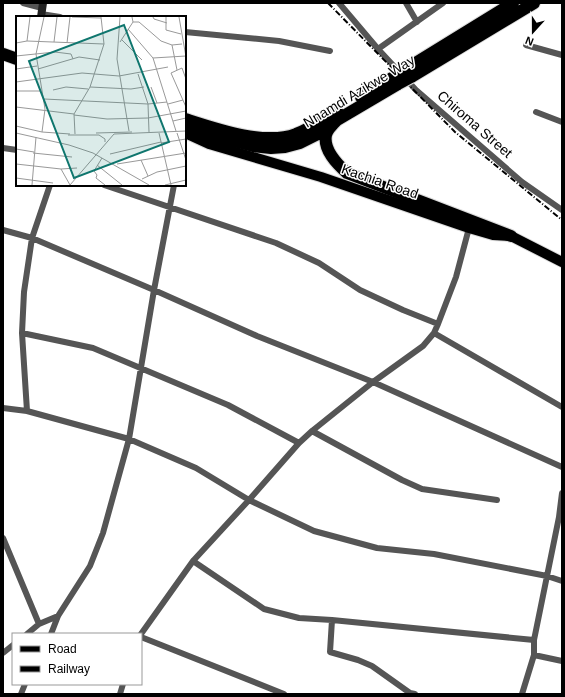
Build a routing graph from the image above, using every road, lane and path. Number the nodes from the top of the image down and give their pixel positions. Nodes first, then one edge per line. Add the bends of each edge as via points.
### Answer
1 (23, 3) edge
2 (339, 3) edge
3 (406, 3) edge
4 (443, 3) edge
5 (514, 3) edge
6 (534, 3) edge
7 (42, 10) edge
8 (57, 16) edge
9 (417, 22) junction
10 (186, 32) edge
11 (526, 45) dead end
12 (378, 49) junction
13 (330, 51) dead end
14 (3, 54) edge
15 (562, 55) edge
16 (16, 59) edge
17 (3, 62) edge
18 (16, 67) edge
19 (407, 73) junction
20 (395, 81) junction
21 (536, 112) dead end
22 (186, 119) edge
23 (337, 120) junction
24 (562, 122) edge
25 (186, 128) edge
26 (186, 133) edge
27 (3, 148) edge
28 (16, 150) edge
29 (50, 186) edge
30 (107, 186) edge
31 (174, 186) edge
32 (170, 208) junction
33 (562, 210) edge
34 (469, 228) junction
35 (3, 230) edge
36 (511, 236) junction
37 (32, 238) junction
38 (562, 262) edge
39 (154, 290) junction
40 (438, 324) junction
41 (22, 333) junction
42 (434, 333) junction
43 (141, 368) junction
44 (373, 382) junction
45 (562, 407) edge
46 (3, 408) edge
47 (27, 411) junction
48 (312, 431) junction
49 (129, 439) junction
50 (299, 443) junction
51 (562, 468) edge
52 (562, 493) edge
53 (250, 500) junction
54 (496, 500) dead end
55 (560, 518) edge
56 (3, 538) edge
57 (193, 561) junction
58 (546, 576) junction
59 (562, 581) edge
60 (58, 616) junction
61 (332, 620) junction
62 (39, 624) junction
63 (28, 633) edge
64 (51, 633) edge
65 (142, 634) edge
66 (142, 635) edge
67 (534, 640) junction
68 (12, 646) edge
69 (3, 653) edge
70 (534, 655) junction
71 (562, 662) edge
72 (284, 694) edge
73 (415, 694) edge
74 (522, 694) edge

1 - 7 street
2 - 12 street, Chiroma Street
3 - 9 street
4 - 9 street
5 - 19 highway, Nnamdi Azikwe Way
6 - 19 highway, Nnamdi Azikwe Way
7 - 8 street
9 - 12 street
10 - 13 street via 280,41
11 - 15 street
12 - 33 street, Chiroma Street via 416,90 522,182
14 - 16 highway
17 - 18 highway
19 - 20 highway, Nnamdi Azikwe Way, bridge
20 - 22 highway via 297,134 283,138 246,136
20 - 23 highway, Nnamdi Azikwe Way
21 - 24 street
23 - 25 highway, Nnamdi Azikwe Way via 300,143 271,148 239,143
23 - 36 highway via 327,132 326,142 332,157 347,173
26 - 34 main road, Kachia Road via 210,144 321,177
27 - 28 street
29 - 37 street
30 - 32 street
31 - 32 street
32 - 39 street
32 - 40 street via 276,242 319,263 360,290
34 - 36 main road, Kachia Road via 493,235
34 - 40 street via 456,277
35 - 37 street
36 - 38 main road, Kachia Road
37 - 39 street
37 - 41 street via 24,292
39 - 43 street
39 - 44 street via 256,336
40 - 42 street
41 - 43 street via 93,348
41 - 47 street
42 - 44 street via 423,346
42 - 45 street
43 - 49 street
43 - 50 street via 228,405
44 - 48 street
44 - 51 street
46 - 47 street
47 - 49 street
48 - 50 street
48 - 54 street via 402,480 422,488
49 - 53 street via 196,468
49 - 60 street via 90,566
50 - 53 street
52 - 55 street
53 - 57 street
53 - 58 street via 314,531 376,548 434,554
55 - 58 street
56 - 62 street
57 - 61 street via 264,609 299,618
57 - 65 street
58 - 59 street
58 - 67 street
60 - 62 street
60 - 64 street
61 - 67 street
61 - 73 street via 330,652 372,666
62 - 63 street
66 - 72 street
67 - 70 street
68 - 69 street
70 - 71 street
70 - 74 street

